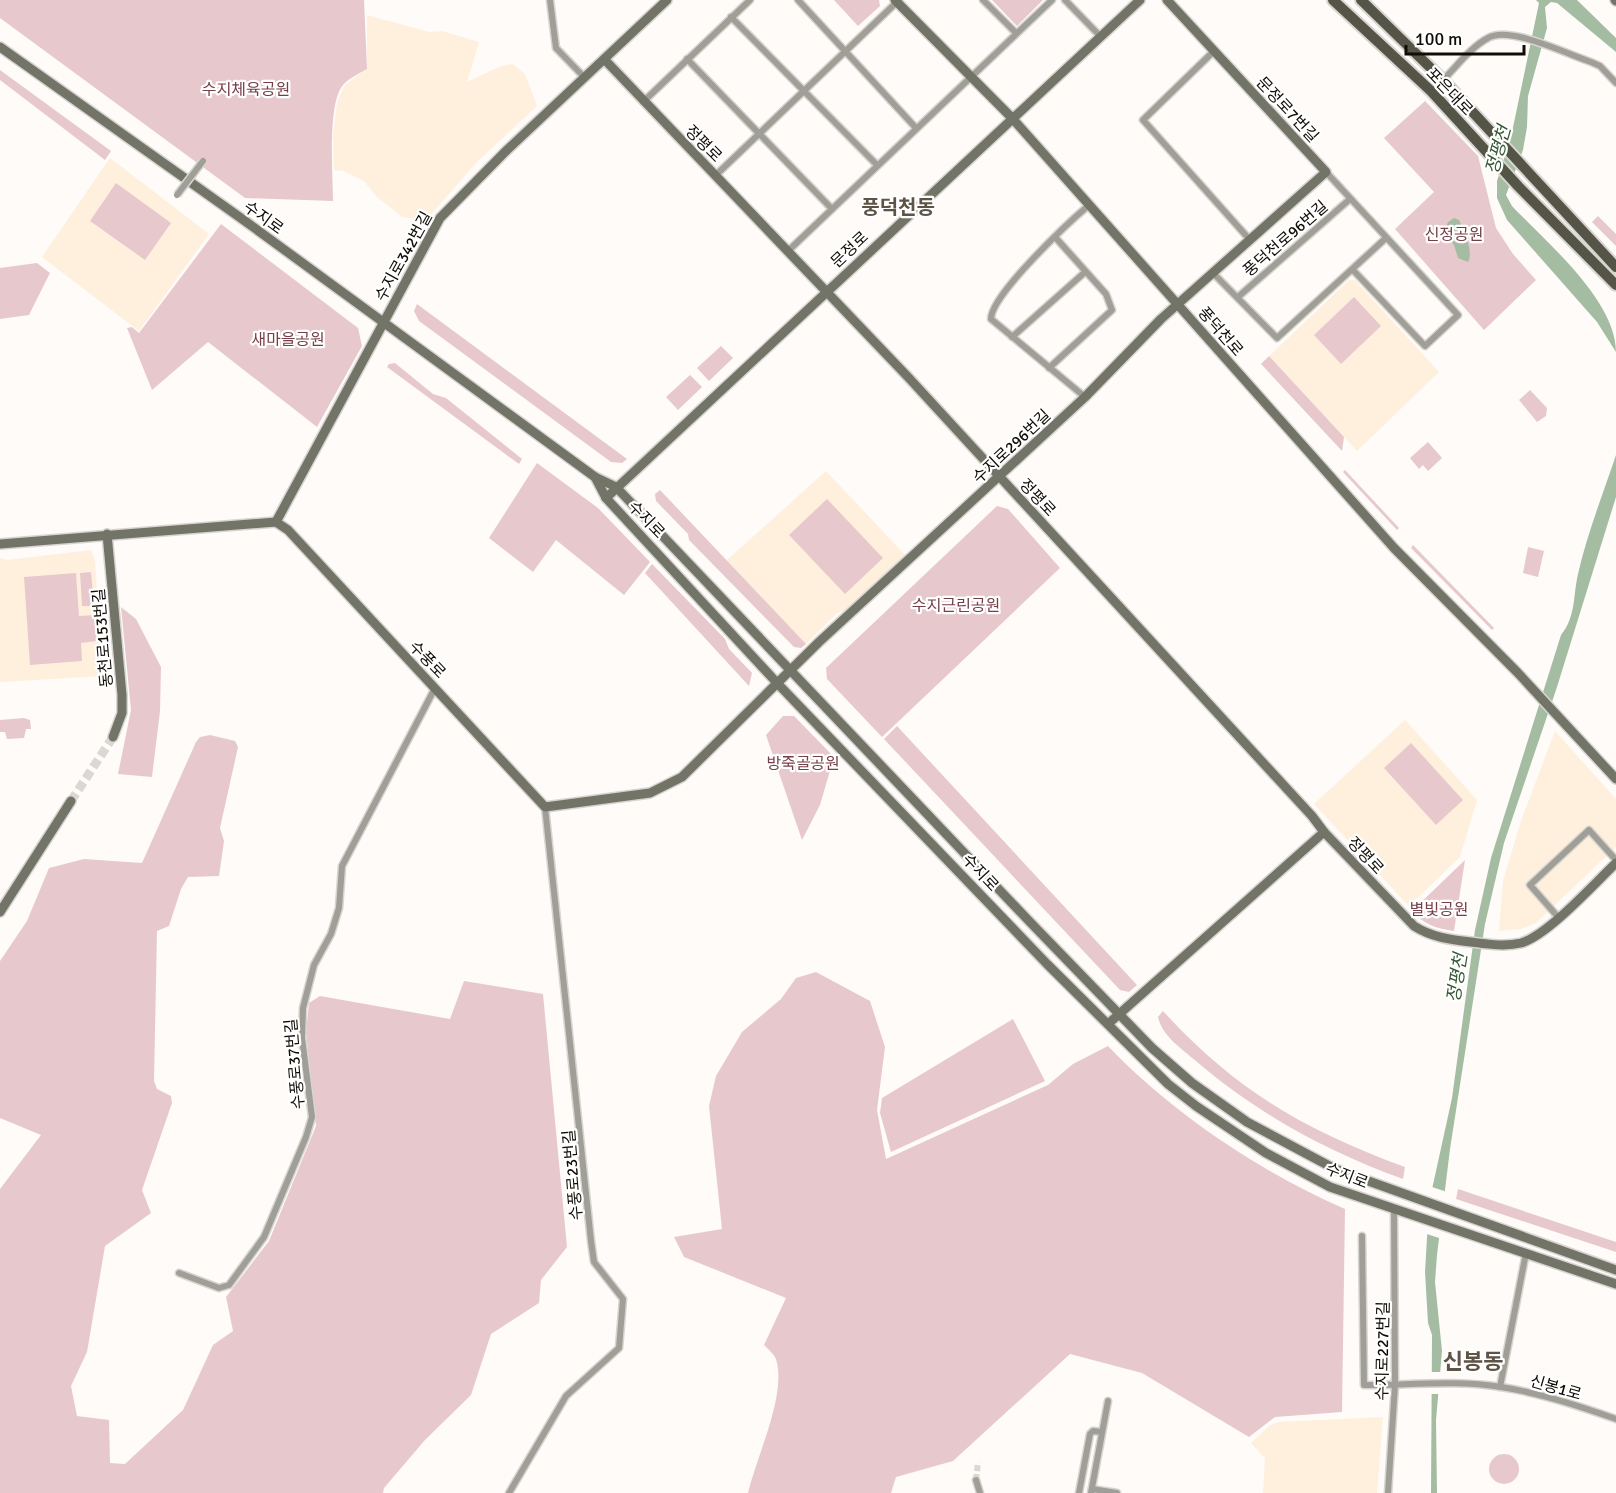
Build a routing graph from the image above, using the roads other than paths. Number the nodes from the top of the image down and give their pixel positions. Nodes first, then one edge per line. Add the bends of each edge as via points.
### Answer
1 (550, 0) edge
2 (667, 0) edge
3 (750, 0) edge
4 (798, 0) edge
5 (983, 0) edge
6 (1052, 0) edge
7 (1065, 0) edge
8 (1140, 0) edge
9 (1167, 0) edge
10 (1333, 0) edge
11 (1361, 0) edge
12 (897, 1) edge
13 (731, 17) junction
14 (1016, 33) junction
15 (1101, 37) junction
16 (0, 47) edge
17 (1214, 51) junction
18 (847, 53) junction
19 (687, 59) junction
20 (605, 60) junction
21 (970, 77) junction
22 (585, 78) junction
23 (1443, 80) junction
24 (1616, 83) edge
25 (805, 90) junction
26 (642, 102) junction
27 (1012, 118) junction
28 (916, 128) junction
29 (760, 134) junction
30 (202, 161) dead end
31 (877, 165) junction
32 (1326, 172) junction
33 (716, 176) junction
34 (177, 195) dead end
35 (1350, 199) junction
36 (1088, 206) junction
37 (832, 209) junction
38 (1055, 237) junction
39 (1386, 238) junction
40 (1250, 240) junction
41 (788, 251) junction
42 (1616, 267) edge
43 (1353, 270) junction
44 (1084, 273) junction
45 (1213, 273) junction
46 (1616, 285) edge
47 (825, 293) junction
48 (1238, 297) junction
49 (1177, 304) junction
50 (383, 323) junction
51 (1012, 337) junction
52 (1049, 368) junction
53 (1085, 397) junction
54 (595, 477) junction
55 (999, 477) junction
56 (616, 487) junction
57 (606, 498) junction
58 (276, 522) junction
59 (107, 534) junction
60 (0, 544) edge
61 (791, 672) junction
62 (778, 684) junction
63 (435, 688) junction
64 (113, 737) tunnel mouth
65 (1616, 778) edge
66 (71, 801) tunnel mouth
67 (545, 807) junction
68 (1324, 832) junction
69 (1616, 861) edge
70 (0, 912) edge
71 (1558, 917) junction
72 (1120, 1013) junction
73 (1108, 1024) junction
74 (1394, 1208) junction
75 (1362, 1236) dead end
76 (1526, 1253) junction
77 (1616, 1270) edge
78 (179, 1274) dead end
79 (1616, 1284) edge
80 (1395, 1385) junction
81 (1500, 1387) junction
82 (1108, 1401) dead end
83 (1616, 1419) edge
84 (1102, 1432) junction
85 (976, 1480) tunnel mouth
86 (1092, 1491) edge
87 (509, 1493) edge
88 (980, 1493) edge
89 (1079, 1493) edge
90 (1117, 1493) edge
91 (1388, 1493) edge

1 - 22 street via 556,48
2 - 20 street, 수지로342번길
3 - 13 street
4 - 18 street
5 - 14 street
6 - 14 street
7 - 15 street
8 - 15 street, 문정로
9 - 17 street, 문정로7번길
10 - 46 main road, 포은대로 via 1431,91
11 - 23 main road, 포은대로
12 - 18 street
12 - 21 street, 풍덕천로
13 - 19 street
13 - 25 street
14 - 21 street
15 - 27 street, 문정로
16 - 50 street, 수지로
17 - 32 street, 문정로7번길
17 - 40 street via 1143,120
18 - 25 street
18 - 28 street
19 - 26 street
19 - 29 street
20 - 22 street, 수지로342번길
20 - 26 street, 정평로
21 - 27 street, 풍덕천로
21 - 28 street
22 - 50 street, 수지로342번길 via 445,211
23 - 24 street via 1489,36 1512,34 1600,66
23 - 42 main road, 포은대로
25 - 29 street
25 - 31 street
26 - 33 street, 정평로
27 - 36 street, 풍덕천로
27 - 47 street, 문정로
28 - 31 street
29 - 33 street
29 - 37 street
30 - 34 street, bridge
31 - 37 street
32 - 35 street, 문정로7번길
32 - 40 street, 수지로296번길
33 - 41 street, 정평로
35 - 39 street, 문정로7번길
35 - 48 street, 풍덕천로96번길
36 - 38 street
36 - 49 street, 풍덕천로
37 - 41 street
38 - 44 street
38 - 51 street via 1033,258 991,314 993,323
39 - 43 street, 풍덕천로96번길
39 - 43 street via 1458,315 1425,346
40 - 45 street, 수지로296번길
41 - 47 street, 정평로
43 - 48 street, 풍덕천로96번길 via 1277,338
44 - 51 street
44 - 52 street via 1106,294 1112,310
45 - 48 street, 풍덕천로96번길
45 - 49 street, 수지로296번길
47 - 55 street, 정평로
47 - 56 street, 문정로
49 - 53 street, 수지로296번길
49 - 65 street, 풍덕천로 via 1394,548
50 - 54 street, 수지로
50 - 58 street, 수지로342번길
51 - 52 street
52 - 53 street
53 - 55 street, 수지로296번길
54 - 56 street, 수지로
54 - 57 street, 수지로
55 - 61 street, 수지로296번길
55 - 68 street, 정평로
56 - 57 street, 문정로
56 - 61 street, 수지로
57 - 62 street, 수지로
58 - 59 street
58 - 63 street, 수풍로 via 288,530
59 - 60 street
59 - 64 street, 동천로153번길 via 122,694 122,713
61 - 62 street
61 - 72 street, 수지로
62 - 67 street via 693,767 660,790
62 - 73 street, 수지로
63 - 67 street, 수풍로
63 - 78 street, 수풍로37번길 via 342,866 339,908 331,934 314,965 303,1008 302,1038 312,1117 264,1237 229,1285 219,1288
66 - 70 street
67 - 87 street, 수풍로23번길 via 591,1242 594,1262 623,1299 622,1335 619,1348 566,1396
68 - 71 street, 정평로 via 1420,930 1455,941 1514,944 1534,938
68 - 72 street
69 - 71 street
69 - 71 street via 1589,830 1530,885
72 - 73 street
72 - 77 street, 수지로 via 1192,1083 1247,1122 1335,1169
73 - 74 street, 수지로 via 1168,1084 1266,1153 1330,1187
74 - 76 street, 수지로
74 - 80 street, 수지로227번길
75 - 80 street via 1364,1385
76 - 79 street
76 - 81 street
80 - 81 street, 신봉1로
80 - 91 street, 수지로227번길
81 - 83 street, 신봉1로
82 - 84 street
84 - 86 street
84 - 89 street via 1090,1434
85 - 88 street
86 - 90 street

